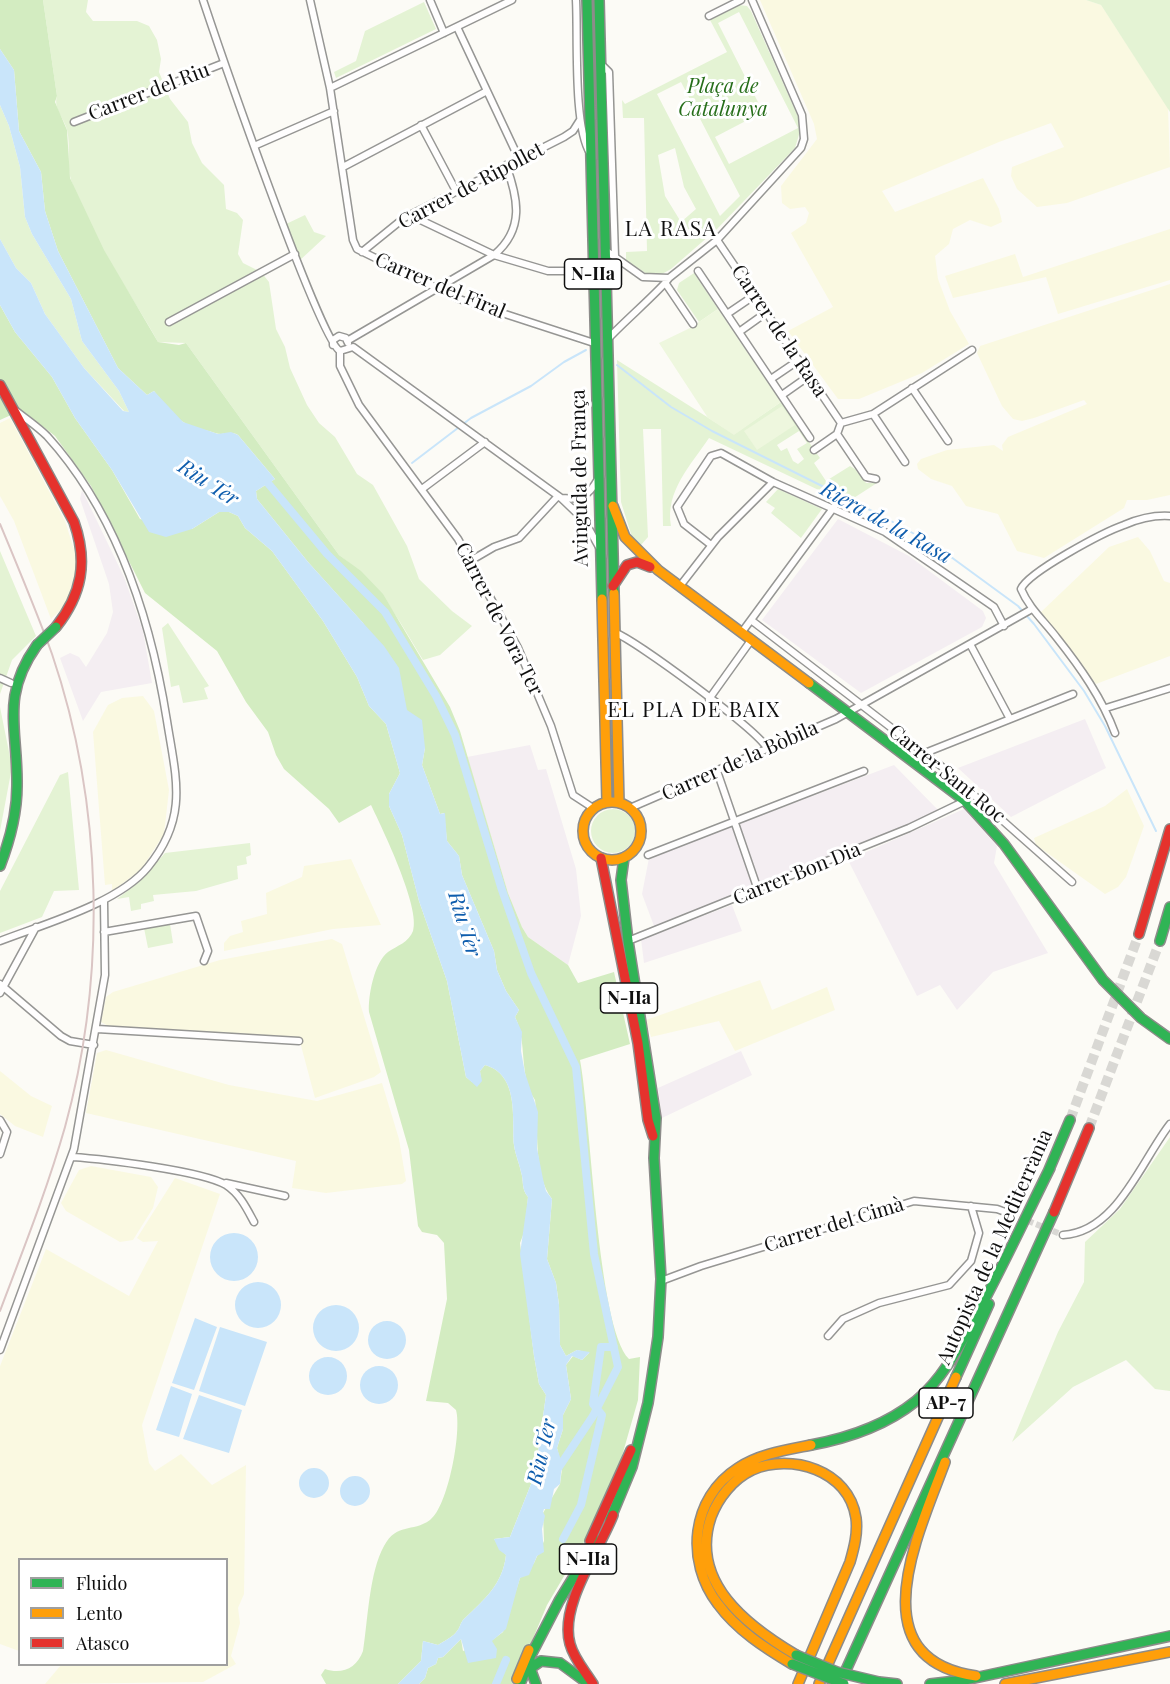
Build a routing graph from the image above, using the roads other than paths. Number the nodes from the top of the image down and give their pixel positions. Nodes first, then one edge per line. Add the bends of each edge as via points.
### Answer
1 (203, 0) edge
2 (310, 0) edge
3 (430, 0) edge
4 (512, 0) edge
5 (576, 0) edge
6 (587, 0) edge
7 (599, 0) edge
8 (741, 0) edge
9 (752, 0) edge
10 (709, 16) dead end
11 (457, 27) junction
12 (444, 33) junction
13 (224, 63) junction
14 (602, 64) junction
15 (330, 88) junction
16 (487, 90) junction
17 (334, 111) junction
18 (580, 120) junction
19 (74, 122) dead end
20 (421, 125) junction
21 (254, 146) junction
22 (590, 153) junction
23 (519, 159) junction
24 (506, 165) junction
25 (343, 167) junction
26 (613, 179) junction
27 (604, 190) junction
28 (456, 191) junction
29 (410, 215) junction
30 (717, 240) junction
31 (605, 250) junction
32 (362, 252) junction
33 (295, 254) junction
34 (494, 255) junction
35 (615, 256) junction
36 (698, 271) dead end
37 (667, 281) junction
38 (593, 286) junction
39 (437, 289) junction
40 (755, 295) junction
41 (767, 312) junction
42 (727, 314) junction
43 (169, 322) dead end
44 (693, 324) dead end
45 (739, 332) junction
46 (607, 340) junction
47 (594, 343) junction
48 (347, 344) junction
49 (333, 345) junction
50 (972, 350) dead end
51 (340, 351) junction
52 (798, 360) junction
53 (809, 376) junction
54 (771, 379) junction
55 (0, 385) edge
56 (912, 388) junction
57 (782, 395) junction
58 (13, 408) junction
59 (873, 414) junction
60 (841, 423) junction
61 (837, 434) junction
62 (810, 438) dead end
63 (948, 441) dead end
64 (485, 442) junction
65 (814, 450) dead end
66 (905, 462) dead end
67 (598, 479) junction
68 (876, 479) dead end
69 (773, 482) junction
70 (422, 489) junction
71 (559, 497) junction
72 (611, 501) junction
73 (834, 507) junction
74 (1170, 516) edge
75 (711, 545) junction
76 (600, 547) junction
77 (470, 561) junction
78 (658, 570) junction
79 (612, 586) junction
80 (680, 586) junction
81 (1032, 609) junction
82 (751, 620) junction
83 (1004, 626) junction
84 (614, 632) junction
85 (742, 632) junction
86 (752, 639) junction
87 (970, 644) junction
88 (0, 678) edge
89 (11, 683) junction
90 (1170, 688) edge
91 (1073, 694) dead end
92 (709, 699) junction
93 (860, 704) junction
94 (1106, 708) junction
95 (847, 711) junction
96 (1010, 719) junction
97 (1116, 733) dead end
98 (767, 748) junction
99 (925, 753) junction
100 (717, 771) junction
101 (864, 771) dead end
102 (965, 801) junction
103 (606, 802) junction
104 (619, 802) junction
105 (594, 808) junction
106 (630, 808) junction
107 (735, 823) junction
108 (1170, 829) edge
109 (648, 855) dead end
110 (601, 858) junction
111 (624, 858) junction
112 (0, 866) edge
113 (1072, 882) dead end
114 (758, 890) junction
115 (104, 902) junction
116 (1170, 907) edge
117 (36, 927) junction
118 (104, 932) junction
119 (1139, 934) tunnel mouth
120 (628, 940) junction
121 (0, 941) edge
122 (1160, 941) tunnel mouth
123 (204, 961) dead end
124 (1, 988) edge
125 (97, 1029) junction
126 (1167, 1037) edge
127 (299, 1041) dead end
128 (94, 1045) junction
129 (0, 1120) edge
130 (1070, 1120) tunnel mouth
131 (1170, 1124) edge
132 (1089, 1128) tunnel mouth
133 (654, 1138) junction
134 (0, 1154) edge
135 (72, 1157) junction
136 (1050, 1168) junction
137 (217, 1181) junction
138 (285, 1196) dead end
139 (971, 1206) junction
140 (1011, 1214) tunnel mouth
141 (254, 1222) dead end
142 (1063, 1235) tunnel mouth
143 (661, 1281) junction
144 (828, 1336) dead end
145 (0, 1350) edge
146 (961, 1417) junction
147 (639, 1433) junction
148 (613, 1515) junction
149 (593, 1537) junction
150 (1170, 1636) edge
151 (1170, 1652) edge
152 (794, 1659) junction
153 (530, 1668) junction
154 (976, 1676) junction
155 (520, 1684) edge
156 (536, 1684) edge
157 (588, 1684) edge
158 (593, 1684) edge
159 (798, 1684) edge
160 (819, 1684) edge
161 (842, 1684) edge
162 (897, 1684) edge
163 (930, 1684) edge
164 (1005, 1684) edge

1 - 13 street
2 - 15 street, Carrer del Firal
3 - 12 street
4 - 11 street
5 - 18 street, Avinguda de França
6 - 22 main road, Avinguda de França / N-IIa
7 - 14 main road, Avinguda de França / N-IIa
8 - 10 street
9 - 30 street via 805,130 801,148
11 - 12 street
11 - 16 street
12 - 15 street
13 - 19 street, Carrer del Riu
13 - 21 street
14 - 26 street, Avinguda de França via 609,72
14 - 27 main road, Avinguda de França / N-IIa
15 - 17 street, Carrer del Firal
16 - 20 street
16 - 23 street
17 - 21 street
17 - 25 street, Carrer del Firal
18 - 22 street, Avinguda de França via 583,142
18 - 23 street, Carrer de Ripollet via 564,137
20 - 25 street
20 - 28 street
21 - 33 street
22 - 38 main road, Avinguda de França / N-IIa
23 - 24 street, Carrer de Ripollet
24 - 28 street, Carrer de Ripollet
24 - 34 street via 518,206 505,246
25 - 32 street, Carrer del Firal via 353,240
26 - 27 street
26 - 35 street, Avinguda de França
27 - 31 main road, Avinguda de França / N-IIa
28 - 29 street, Carrer de Ripollet
29 - 32 street, Carrer de Ripollet
29 - 34 street
30 - 37 street
30 - 40 street, Carrer de la Rasa
31 - 35 street
31 - 46 main road, Avinguda de França / N-IIa
32 - 39 street, Carrer del Firal
33 - 43 street
33 - 49 street
34 - 38 street via 548,271 570,271
34 - 39 street
35 - 37 street via 643,277
36 - 42 street
37 - 44 street
37 - 46 street
38 - 47 main road, Avinguda de França / N-IIa
39 - 47 street, Carrer del Firal
39 - 48 street
40 - 41 street, Carrer de la Rasa
40 - 42 street
41 - 45 street
41 - 52 street, Carrer de la Rasa
42 - 45 street
45 - 54 street
46 - 72 main road, Avinguda de França / N-IIa
47 - 67 main road, Avinguda de França / N-IIa
48 - 49 street via 342,336
48 - 51 street
48 - 64 street
49 - 51 street
50 - 56 street
51 - 70 street, Carrer de Vora Ter via 338,360 348,385 382,438
52 - 53 street, Carrer de la Rasa
52 - 54 street
53 - 57 street
53 - 60 street, Carrer de la Rasa
54 - 57 street
55 - 58 main road
56 - 59 street
56 - 63 street
57 - 62 street
58 - 89 main road, bridge via 74,522 85,567 72,607 23,660
58 - 115 street via 58,450 110,534 147,624 164,701 178,792 175,815 148,868
59 - 60 street
59 - 66 street
60 - 61 street
61 - 65 street
61 - 68 street via 866,477
64 - 70 street
64 - 71 street
67 - 71 street via 582,498
67 - 76 main road, Avinguda de França / N-IIa
69 - 73 street
69 - 75 street
69 - 75 street via 721,453 711,456 677,507 684,524
70 - 77 street, Carrer de Vora Ter
71 - 76 street via 584,520
71 - 77 street via 519,538
72 - 78 main road via 625,537
72 - 79 main road, Avinguda de França / N-IIa
73 - 82 street
73 - 83 street via 923,556 994,607
74 - 81 street via 1124,525 1043,568 1021,589
75 - 80 street
76 - 103 main road, Avinguda de França / N-IIa
77 - 105 street, Carrer de Vora Ter via 518,648 551,726 573,795
78 - 79 main road via 631,562 621,568
78 - 80 main road
79 - 84 main road, Avinguda de França / N-IIa
80 - 85 main road
81 - 83 street, Carrer de la Bòbila
81 - 94 street
82 - 85 street
82 - 93 street, Carrer Sant Roc
83 - 87 street, Carrer de la Bòbila
84 - 92 street
84 - 104 main road, Avinguda de França / N-IIa
85 - 86 main road
86 - 92 street
86 - 95 main road
87 - 93 street, Carrer de la Bòbila
87 - 96 street
88 - 89 street
89 - 112 main road via 8,708 16,792 12,827
90 - 94 street
91 - 96 street
92 - 98 street via 761,738
93 - 95 street, Carrer de la Bòbila
93 - 99 street, Carrer Sant Roc
94 - 97 street
95 - 98 street, Carrer de la Bòbila
95 - 102 main road
96 - 99 street
98 - 100 street, Carrer de la Bòbila
99 - 113 street, Carrer Sant Roc
100 - 106 street, Carrer de la Bòbila
100 - 107 street
101 - 107 street
102 - 114 street, Carrer Bon Dia
102 - 126 main road via 1004,844 1103,980
103 - 104 main road
103 - 105 main road
104 - 106 main road
105 - 110 main road, N-IIa via 584,822 583,833 590,850
106 - 111 main road via 639,820 641,834 636,848
107 - 109 street
107 - 114 street
108 - 119 main road
110 - 111 main road
110 - 133 main road, N-IIa
111 - 120 main road, N-IIa via 621,880
114 - 120 street, Carrer Bon Dia
115 - 117 street
115 - 118 street
116 - 122 main road
117 - 121 street
117 - 124 street
118 - 123 street via 196,916 208,951
118 - 125 street via 105,975
120 - 133 main road, N-IIa via 646,1040 656,1118
124 - 128 street via 61,1036
125 - 127 street
125 - 128 street
128 - 135 street
129 - 134 street via 7,1132
130 - 136 main road, Autopista de la Mediterrània / AP-7
131 - 142 street via 1114,1205 1087,1230
132 - 146 main road, Autopista de la Mediterrània / AP-7
133 - 143 main road, N-IIa
135 - 137 street
135 - 145 street
136 - 152 main road via 947,1367 922,1396 864,1432 750,1460 722,1479 708,1499 697,1529 696,1546 707,1588 741,1629
136 - 160 main road, Autopista de la Mediterrània / AP-7
137 - 138 street
137 - 141 street via 235,1193
139 - 140 street, Carrer del Cimà
139 - 143 street, Carrer del Cimà via 914,1201
139 - 144 street via 979,1233 971,1261 949,1286 879,1303 843,1319
143 - 147 main road, N-IIa via 656,1349
146 - 154 main road via 914,1551 904,1612 908,1635 923,1656 951,1672
146 - 161 main road, Autopista de la Mediterrània / AP-7
147 - 148 main road, N-IIa
147 - 149 main road, N-IIa
148 - 153 main road, N-IIa
148 - 158 main road via 577,1593 567,1625 572,1649
149 - 153 main road via 589,1552 537,1641
149 - 155 main road, N-IIa via 540,1628
150 - 154 main road
151 - 164 main road
152 - 159 main road via 728,1603 706,1558 709,1518 722,1494 747,1472 780,1462 810,1466 832,1478 849,1496 856,1518 852,1557
152 - 161 main road, bridge
152 - 162 main road, bridge
153 - 155 main road
153 - 156 main road
153 - 157 main road via 549,1660 561,1661
154 - 163 main road

